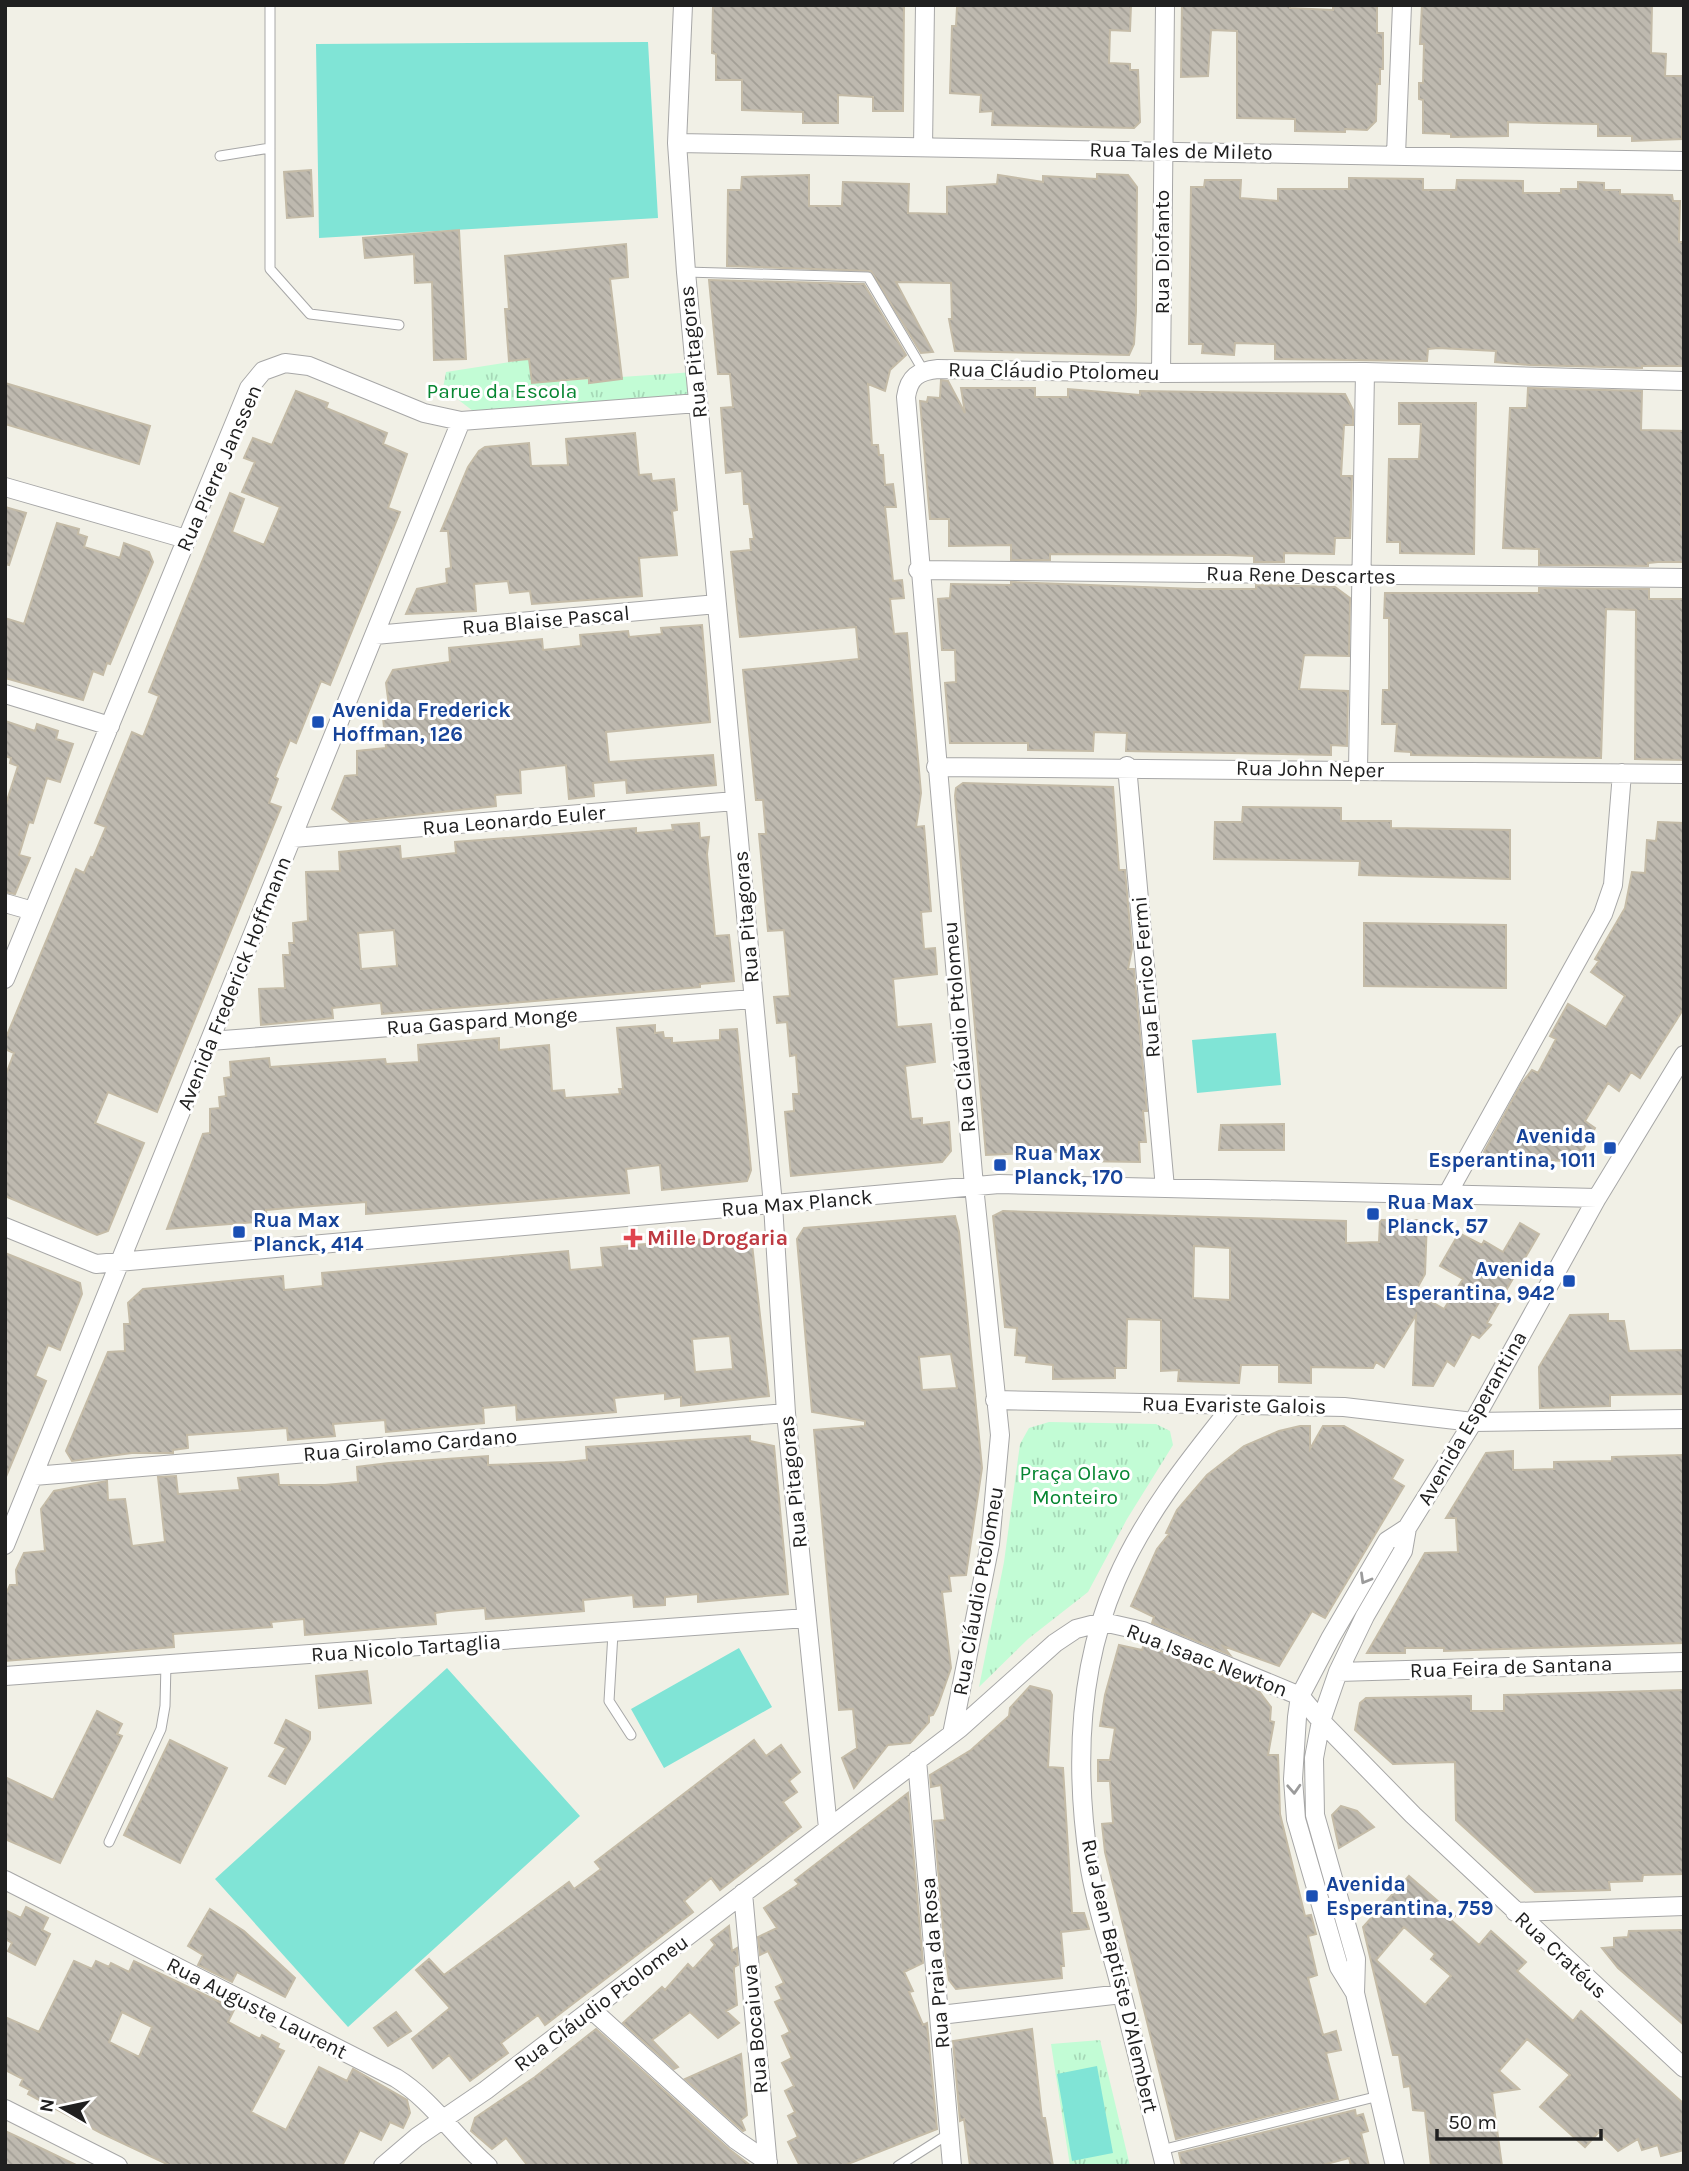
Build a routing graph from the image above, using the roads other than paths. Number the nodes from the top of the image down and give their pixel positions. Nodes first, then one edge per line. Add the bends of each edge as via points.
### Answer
1 (270, 5) edge
2 (683, 5) edge
3 (925, 5) edge
4 (1165, 5) edge
5 (1402, 5) edge
6 (677, 143) junction
7 (923, 147) junction
8 (270, 148) junction
9 (1163, 150) junction
10 (1396, 155) junction
11 (220, 156) dead end
12 (1684, 161) edge
13 (686, 272) junction
14 (399, 325) dead end
15 (923, 370) junction
16 (1366, 372) junction
17 (1161, 373) junction
18 (1684, 381) edge
19 (698, 403) junction
20 (461, 421) junction
21 (5, 487) edge
22 (186, 539) junction
23 (918, 570) junction
24 (1361, 576) junction
25 (1684, 578) edge
26 (717, 604) junction
27 (375, 635) junction
28 (5, 694) edge
29 (110, 726) junction
30 (936, 766) junction
31 (1127, 766) junction
32 (1358, 770) junction
33 (1622, 773) junction
34 (1684, 774) edge
35 (735, 801) junction
36 (293, 838) junction
37 (5, 903) edge
38 (33, 911) junction
39 (5, 979) edge
40 (753, 999) junction
41 (210, 1041) junction
42 (1684, 1055) edge
43 (974, 1186) junction
44 (1165, 1188) junction
45 (1448, 1193) junction
46 (1597, 1198) junction
47 (774, 1205) junction
48 (5, 1227) edge
49 (120, 1262) junction
50 (995, 1400) junction
51 (1233, 1405) junction
52 (786, 1413) junction
53 (1684, 1419) edge
54 (1473, 1422) junction
55 (34, 1476) junction
56 (1407, 1528) junction
57 (5, 1545) edge
58 (806, 1618) junction
59 (1104, 1622) junction
60 (613, 1633) junction
61 (1684, 1662) edge
62 (166, 1663) junction
63 (1338, 1672) junction
64 (5, 1676) edge
65 (1300, 1696) junction
66 (1321, 1721) junction
67 (952, 1734) junction
68 (631, 1735) dead end
69 (917, 1760) junction
70 (828, 1828) junction
71 (108, 1842) dead end
72 (5, 1880) edge
73 (743, 1893) junction
74 (1684, 1906) edge
75 (1515, 1912) junction
76 (1355, 1993) junction
77 (1122, 1994) junction
78 (592, 2010) junction
79 (940, 2015) junction
80 (1684, 2068) edge
81 (1379, 2096) junction
82 (5, 2109) edge
83 (443, 2120) junction
84 (950, 2133) junction
85 (1163, 2158) edge
86 (768, 2164) edge
87 (118, 2166) edge
88 (383, 2166) edge
89 (488, 2166) edge
90 (898, 2166) edge
91 (952, 2166) edge
92 (1395, 2166) edge

1 - 8 lane
2 - 6 street, Rua Pitagoras
3 - 7 street
4 - 9 street, Rua Diofanto
5 - 10 street
6 - 7 street, Rua Tales de Mileto
6 - 13 street, Rua Pitagoras
7 - 9 street, Rua Tales de Mileto
8 - 11 lane
8 - 14 lane via 270,269 310,314
9 - 10 street, Rua Tales de Mileto
9 - 17 street, Rua Diofanto
10 - 12 street, Rua Tales de Mileto
13 - 15 lane via 868,277
13 - 19 street, Rua Pitagoras
15 - 17 street, Rua Cláudio Ptolomeu
15 - 23 street, Rua Cláudio Ptolomeu via 907,385 905,397
16 - 17 street, Rua Cláudio Ptolomeu
16 - 18 street, Rua Cláudio Ptolomeu
16 - 24 street
19 - 20 street, Rua Pierre Janssen
19 - 26 street, Rua Pitagoras
20 - 22 street, Rua Pierre Janssen via 424,413 309,366 285,363 263,371 249,388
20 - 27 street, Avenida Frederick Hoffmann
21 - 22 street
22 - 29 street, Rua Pierre Janssen
23 - 24 street, Rua Rene Descartes
23 - 30 street, Rua Cláudio Ptolomeu
24 - 25 street, Rua Rene Descartes
24 - 32 street
26 - 27 street, Rua Blaise Pascal
26 - 35 street, Rua Pitagoras
27 - 36 street, Avenida Frederick Hoffmann
28 - 29 street
29 - 38 street, Rua Pierre Janssen
30 - 31 street, Rua John Neper
30 - 43 street, Rua Cláudio Ptolomeu
31 - 32 street, Rua John Neper
31 - 44 street, Rua Enrico Fermi
32 - 33 street, Rua John Neper
33 - 34 street, Rua John Neper
33 - 45 street via 1613,885 1604,914
35 - 36 street, Rua Leonardo Euler
35 - 40 street, Rua Pitagoras
36 - 41 street, Avenida Frederick Hoffmann
37 - 38 street
38 - 39 street, Rua Pierre Janssen
40 - 41 street, Rua Gaspard Monge
40 - 47 street, Rua Pitagoras
41 - 49 street, Avenida Frederick Hoffmann
42 - 46 street, Avenida Esperantina
43 - 44 street, Rua Max Planck
43 - 47 street, Rua Max Planck
43 - 50 street, Rua Cláudio Ptolomeu
44 - 45 street, Rua Max Planck
45 - 46 street, Rua Max Planck
46 - 54 street, Avenida Esperantina
47 - 49 street, Rua Max Planck
47 - 52 street, Rua Pitagoras
48 - 49 street, Rua Max Planck via 96,1264
49 - 55 street, Avenida Frederick Hoffmann
50 - 51 street, Rua Evariste Galois
50 - 67 street, Rua Cláudio Ptolomeu via 1000,1446 990,1544
51 - 54 street, Rua Evariste Galois via 1344,1407
51 - 59 street, Rua Jean Baptiste D'Alembert via 1144,1527 1115,1582
52 - 55 street, Rua Girolamo Cardano
52 - 58 street, Rua Pitagoras
53 - 54 street, Rua Evariste Galois
54 - 56 street, Avenida Esperantina
55 - 57 street, Avenida Frederick Hoffmann
56 - 63 street, Avenida Esperantina via 1403,1551
56 -> 65 street, Avenida Esperantina via 1387,1541
58 - 60 street, Rua Nicolo Tartaglia
58 - 70 street, Rua Pitagoras
59 - 65 street, Rua Isaac Newton via 1143,1631
59 - 67 street, Rua Isaac Newton via 1076,1629 1055,1643
59 - 77 street, Rua Jean Baptiste D'Alembert via 1082,1720 1081,1790 1089,1865
60 - 62 street, Rua Nicolo Tartaglia
60 - 68 lane via 609,1701
61 - 63 street, Rua Feira de Santana
62 - 64 street, Rua Nicolo Tartaglia
62 - 71 lane via 161,1729
63 - 66 street, Avenida Esperantina
65 - 66 street, Rua Isaac Newton
65 -> 76 street, Avenida Esperantina via 1293,1779 1296,1819 1339,1966
66 - 75 street, Rua Cratéus
66 - 76 street, Avenida Esperantina via 1314,1758 1315,1815 1356,1959
67 - 69 street, Rua Cláudio Ptolomeu
69 - 70 street, Rua Cláudio Ptolomeu
69 - 79 street, Rua Praia da Rosa
70 - 73 street, Rua Cláudio Ptolomeu
72 - 83 street, Rua Auguste Laurent via 396,2078 427,2101
73 - 78 street, Rua Cláudio Ptolomeu
73 - 86 street, Rua Bocaiuva
74 - 75 street
75 - 80 street, Rua Cratéus
76 - 81 street, Avenida Esperantina
77 - 79 street
77 - 85 street, Rua Jean Baptiste D'Alembert
78 - 83 street, Rua Cláudio Ptolomeu
78 - 86 street
79 - 84 street, Rua Praia da Rosa
81 - 85 lane
81 - 92 street, Avenida Esperantina
82 - 87 street
83 - 88 street, Rua Cláudio Ptolomeu
83 - 89 street, Rua Auguste Laurent
84 - 90 lane
84 - 91 street, Rua Praia da Rosa

